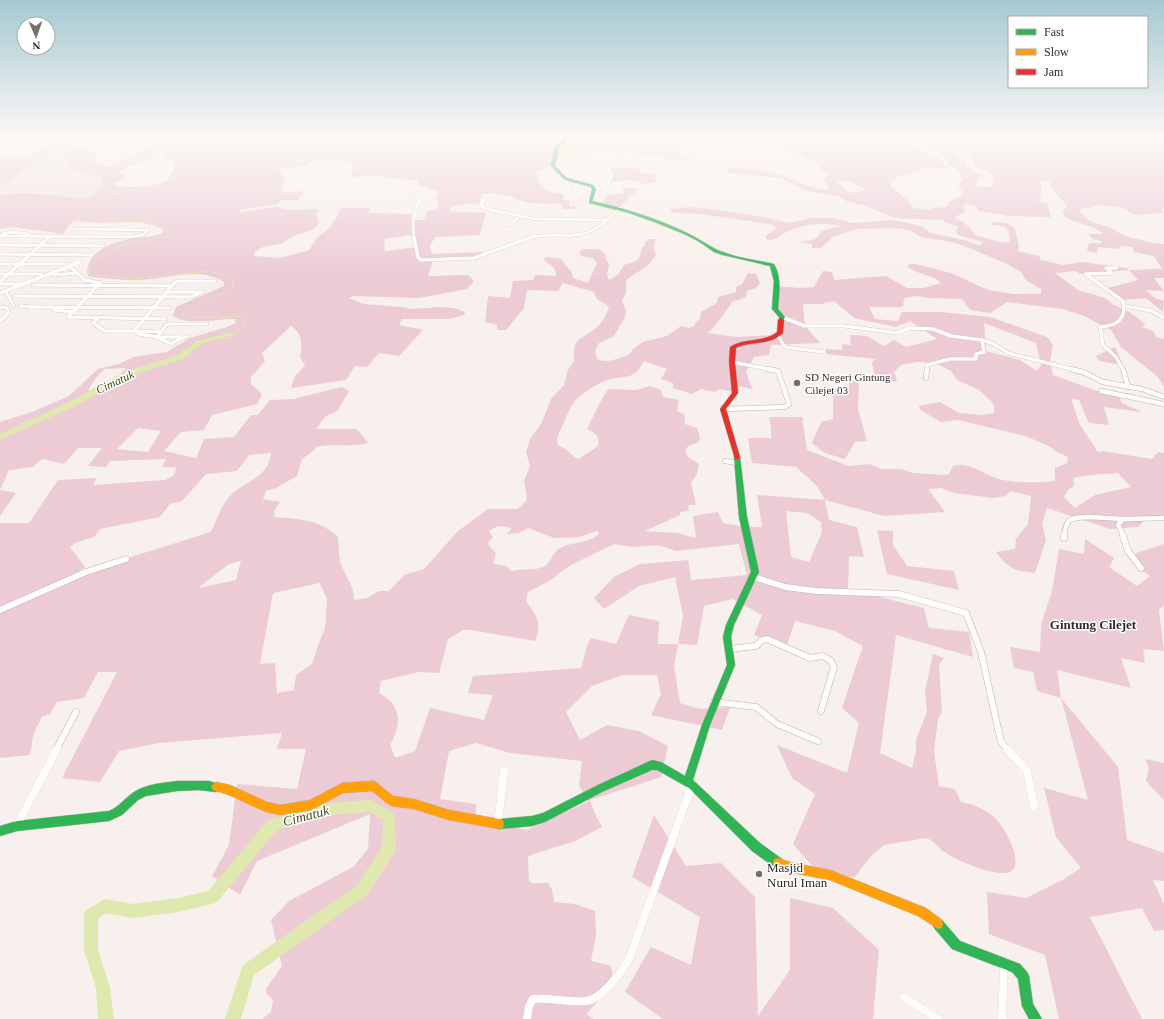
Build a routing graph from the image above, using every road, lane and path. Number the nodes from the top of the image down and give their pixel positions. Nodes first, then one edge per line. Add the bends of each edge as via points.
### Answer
1 (567, 183) edge
2 (580, 183) edge
3 (609, 183) edge
4 (571, 188) dead end
5 (594, 189) junction
6 (416, 197) dead end
7 (484, 199) dead end
8 (620, 208) junction
9 (520, 216) junction
10 (608, 220) junction
11 (510, 225) dead end
12 (74, 229) dead end
13 (0, 236) edge
14 (50, 237) junction
15 (0, 245) edge
16 (41, 245) junction
17 (103, 246) dead end
18 (0, 254) edge
19 (31, 255) junction
20 (92, 255) dead end
21 (80, 262) dead end
22 (0, 264) edge
23 (20, 264) junction
24 (67, 265) junction
25 (1117, 268) dead end
26 (77, 273) junction
27 (0, 274) edge
28 (9, 274) junction
29 (42, 274) dead end
30 (54, 275) dead end
31 (215, 281) dead end
32 (0, 283) edge
33 (21, 284) dead end
34 (33, 285) dead end
35 (99, 286) junction
36 (172, 286) junction
37 (6, 292) junction
38 (167, 292) junction
39 (0, 293) edge
40 (15, 296) dead end
41 (88, 296) junction
42 (163, 297) junction
43 (14, 306) dead end
44 (20, 306) dead end
45 (1125, 306) junction
46 (0, 307) edge
47 (30, 307) junction
48 (78, 307) junction
49 (154, 308) junction
50 (169, 308) dead end
51 (73, 312) junction
52 (782, 317) junction
53 (97, 318) junction
54 (1164, 318) edge
55 (144, 319) junction
56 (166, 319) dead end
57 (1, 320) edge
58 (208, 324) dead end
59 (134, 331) junction
60 (161, 332) junction
61 (778, 336) junction
62 (157, 337) junction
63 (982, 340) junction
64 (824, 352) dead end
65 (732, 362) junction
66 (926, 378) dead end
67 (1128, 386) junction
68 (1101, 391) dead end
69 (1164, 397) edge
70 (1164, 404) edge
71 (723, 409) junction
72 (725, 461) dead end
73 (737, 463) junction
74 (1164, 518) edge
75 (1123, 519) junction
76 (1064, 538) dead end
77 (126, 559) dead end
78 (1141, 568) dead end
79 (754, 577) junction
80 (0, 610) edge
81 (729, 649) junction
82 (714, 702) junction
83 (821, 710) dead end
84 (76, 712) dead end
85 (818, 741) dead end
86 (504, 771) dead end
87 (690, 784) junction
88 (1034, 806) dead end
89 (498, 824) junction
90 (17, 826) junction
91 (0, 831) edge
92 (1004, 963) junction
93 (904, 997) dead end
94 (527, 1019) edge
95 (938, 1019) edge
96 (1002, 1019) edge
97 (1036, 1019) edge

1 - 4 street
2 - 5 street
3 - 5 street via 605,188
5 - 8 street via 590,202
6 - 10 street via 419,200 412,230 418,257 421,260 474,258 540,236 582,234
7 - 9 street via 481,203 483,208
8 - 10 street
8 - 52 street via 672,227 718,252 772,265 777,283 775,309
9 - 10 street
9 - 11 street
12 - 14 street via 148,230 143,235 129,237
13 - 14 street
14 - 16 street
15 - 16 street
16 - 17 street
16 - 19 street
18 - 19 street
19 - 20 street
19 - 23 street
21 - 24 street
22 - 23 street
23 - 24 street
23 - 28 street
24 - 26 street
24 - 37 street
25 - 45 street via 1106,268 1112,273 1085,274 1123,301
26 - 30 street
26 - 35 street via 86,280 99,282
27 - 28 street
28 - 29 street
28 - 32 street
31 - 36 street via 176,281
32 - 33 street
34 - 35 street
35 - 36 street
35 - 41 street
36 - 38 street
37 - 39 street
37 - 43 street
38 - 42 street
38 - 42 street via 203,292 191,297
40 - 41 street
41 - 42 street
41 - 48 street
42 - 49 street
44 - 47 street
45 - 54 street via 1152,310
45 - 67 street via 1124,315 1117,323 1108,328 1100,327 1103,345 1110,349 1124,369
46 - 57 street via 7,308 9,312
47 - 48 street
47 - 51 street
48 - 49 street
48 - 51 street
49 - 50 street
49 - 55 street
51 - 53 street via 68,317
52 - 61 street
52 - 63 street via 805,326 845,326 897,333 910,328 924,328 951,336
53 - 55 street
53 - 59 street via 93,323 105,331
55 - 56 street
55 - 59 street
58 - 60 street via 170,324
59 - 60 street
59 - 62 street
60 - 62 street
61 - 64 street via 785,346
61 - 65 street via 737,344 731,349
62 - 62 street via 185,337 171,344
63 - 66 street via 984,352 976,354 976,359 950,360 927,365
63 - 67 street via 1008,353 1083,372 1103,382
65 - 71 street via 735,393
65 - 71 street via 778,371 789,404 785,407
67 - 69 street
68 - 70 street
71 - 73 street via 730,427
72 - 73 street
73 - 79 street via 743,517
74 - 75 street
75 - 76 street via 1104,516 1069,521
75 - 78 street via 1118,524 1119,530 1126,541 1128,551
77 - 80 street via 86,572
79 - 81 street via 748,584 730,625 727,637
79 - 88 street via 785,587 816,591 899,594 966,612 981,652 1001,742 1027,771
81 - 82 street via 729,670
81 - 83 street via 756,646 762,640 767,640 810,658 823,656 831,661 834,667
82 - 85 street via 756,707 777,724
82 - 87 street via 694,760
84 - 90 street
86 - 89 street
87 - 89 street via 658,765 652,765 601,788 545,818
87 - 92 street via 756,847 776,862 830,875 922,912 934,920 956,945
87 - 94 street via 624,969 589,1001 558,1001 537,997 533,999 528,1008
89 - 90 street via 391,800 374,786 342,788 311,805 281,810 266,807 230,790 202,785 147,790 119,813 109,816
90 - 91 street
92 - 96 street
92 - 97 street via 1021,972 1028,1006
93 - 95 street

